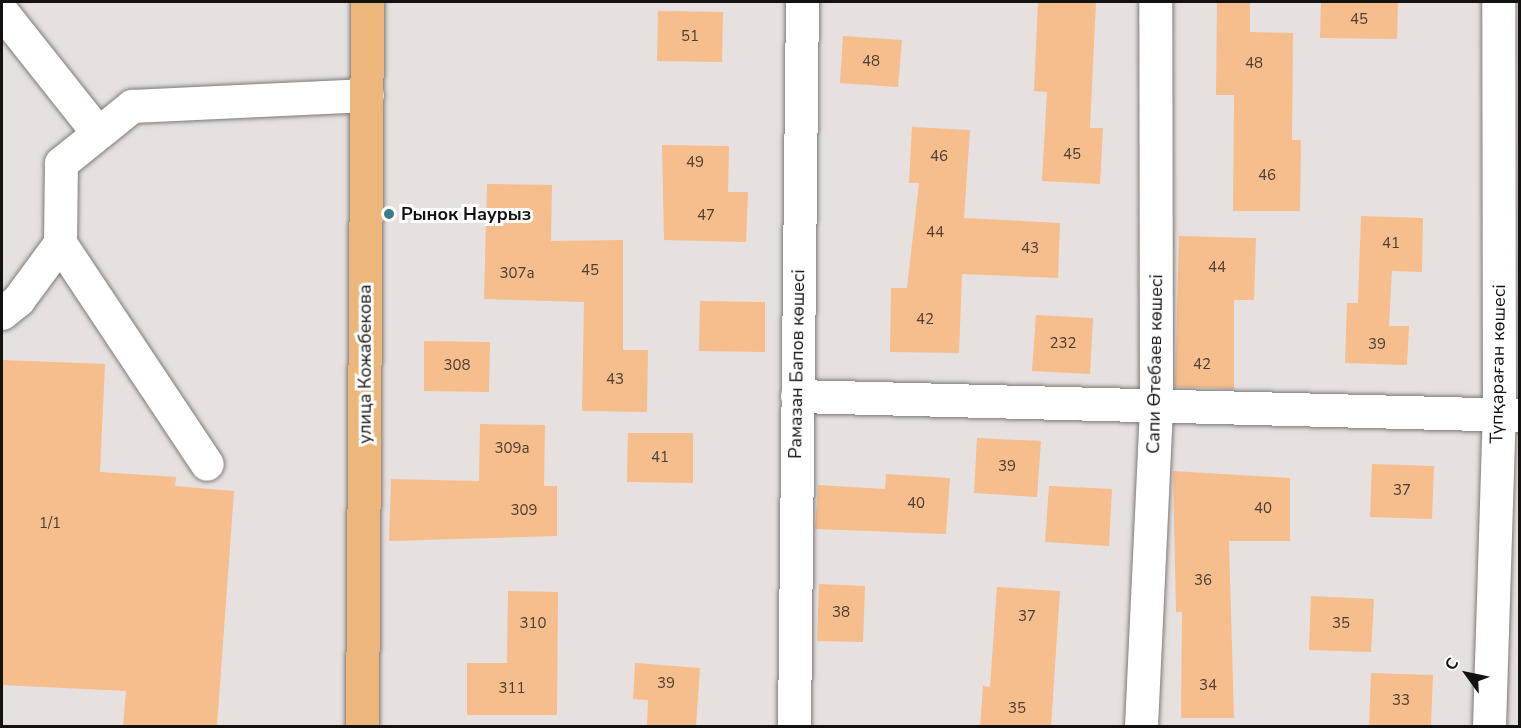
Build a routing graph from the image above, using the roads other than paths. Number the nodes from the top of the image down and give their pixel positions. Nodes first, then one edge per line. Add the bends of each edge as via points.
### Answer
1 (368, 2) edge
2 (802, 2) edge
3 (1155, 2) edge
4 (1498, 2) edge
5 (2, 12) edge
6 (367, 95) junction
7 (98, 133) junction
8 (60, 243) junction
9 (2, 313) edge
10 (797, 396) junction
11 (1156, 406) junction
12 (1509, 415) edge
13 (207, 464) dead end
14 (362, 726) edge
15 (794, 726) edge
16 (1142, 726) edge
17 (1489, 726) edge

1 - 6 main road, улица Кожабекова
2 - 10 street, Рамазан Бапов көшесі
3 - 11 street, Сапи Өтебаев көшесі
4 - 12 street, Түпқараған көшесі
5 - 7 street
6 - 7 street via 132,106
6 - 14 main road, улица Кожабекова
7 - 8 street via 61,163
8 - 9 street via 18,300
8 - 13 street
10 - 11 street
10 - 15 street, Рамазан Бапов көшесі
11 - 12 street
11 - 16 street, Сапи Өтебаев көшесі
12 - 17 street, Түпқараған көшесі

